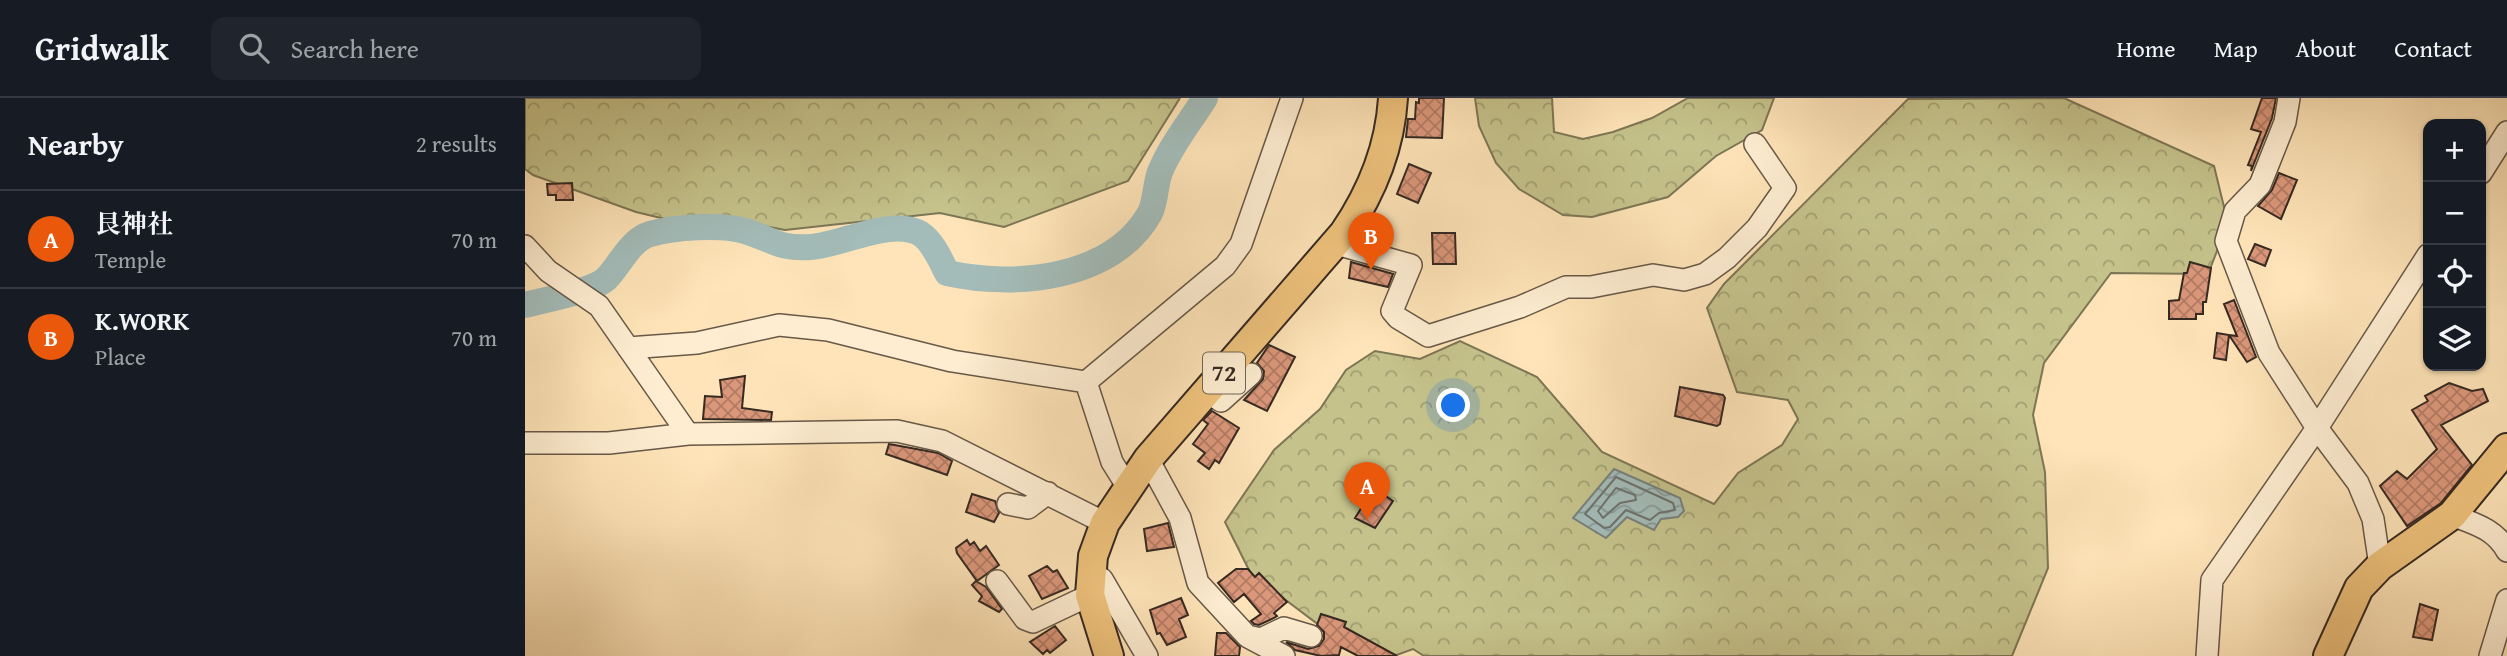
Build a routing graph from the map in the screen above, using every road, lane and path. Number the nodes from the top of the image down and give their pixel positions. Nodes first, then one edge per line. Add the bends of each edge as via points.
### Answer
1 (1292, 98) edge
2 (1393, 98) edge
3 (2289, 98) edge
4 (2507, 132) edge
5 (1755, 144) dead end
6 (2486, 165) edge
7 (1340, 239) junction
8 (525, 246) edge
9 (1419, 252) dead end
10 (2423, 263) edge
11 (628, 348) junction
12 (1251, 374) dead end
13 (1086, 382) junction
14 (1208, 392) junction
15 (2317, 428) junction
16 (688, 434) junction
17 (525, 443) edge
18 (2507, 448) edge
19 (1148, 459) junction
20 (1127, 486) junction
21 (1048, 493) junction
22 (1008, 504) dead end
23 (2452, 515) junction
24 (1105, 523) junction
25 (2507, 551) edge
26 (2380, 566) junction
27 (997, 581) dead end
28 (1090, 584) junction
29 (2507, 600) edge
30 (1247, 636) junction
31 (1311, 636) dead end
32 (1149, 648) edge
33 (1109, 656) edge
34 (1284, 656) edge
35 (2207, 656) edge
36 (2328, 656) edge
37 (2490, 656) edge

1 - 13 street via 1241,244 1225,266
2 - 7 main road, 72 via 1379,169
3 - 15 street via 2285,122 2260,185 2235,211 2226,241 2269,353
4 - 6 street
5 - 7 street via 1785,188 1779,201 1727,258 1705,274 1684,281 1653,275 1566,287 1520,307 1427,336 1392,311 1411,265
7 - 9 street
7 - 14 main road, 72
8 - 11 street via 548,271 599,306
10 - 15 street
11 - 13 street via 697,343 779,325 828,330 952,361
11 - 16 street
12 - 14 street via 1221,401
13 - 20 street via 1112,462
14 - 19 main road, 72
15 - 26 street via 2358,483 2373,519
15 - 35 street via 2212,580
16 - 17 street via 609,443
16 - 21 street via 897,430 942,441
18 - 23 main road
19 - 20 main road, 72
19 - 30 street via 1180,518 1198,583
20 - 24 main road, 72
21 - 22 street via 1028,508
21 - 24 street
23 - 25 street via 2487,528
23 - 26 main road
24 - 28 main road, 72
26 - 36 main road via 2359,588
27 - 28 street via 1025,619 1033,622
28 - 32 street via 1102,579
28 - 33 main road
29 - 37 street
30 - 31 street via 1261,639 1284,628
30 - 34 street

